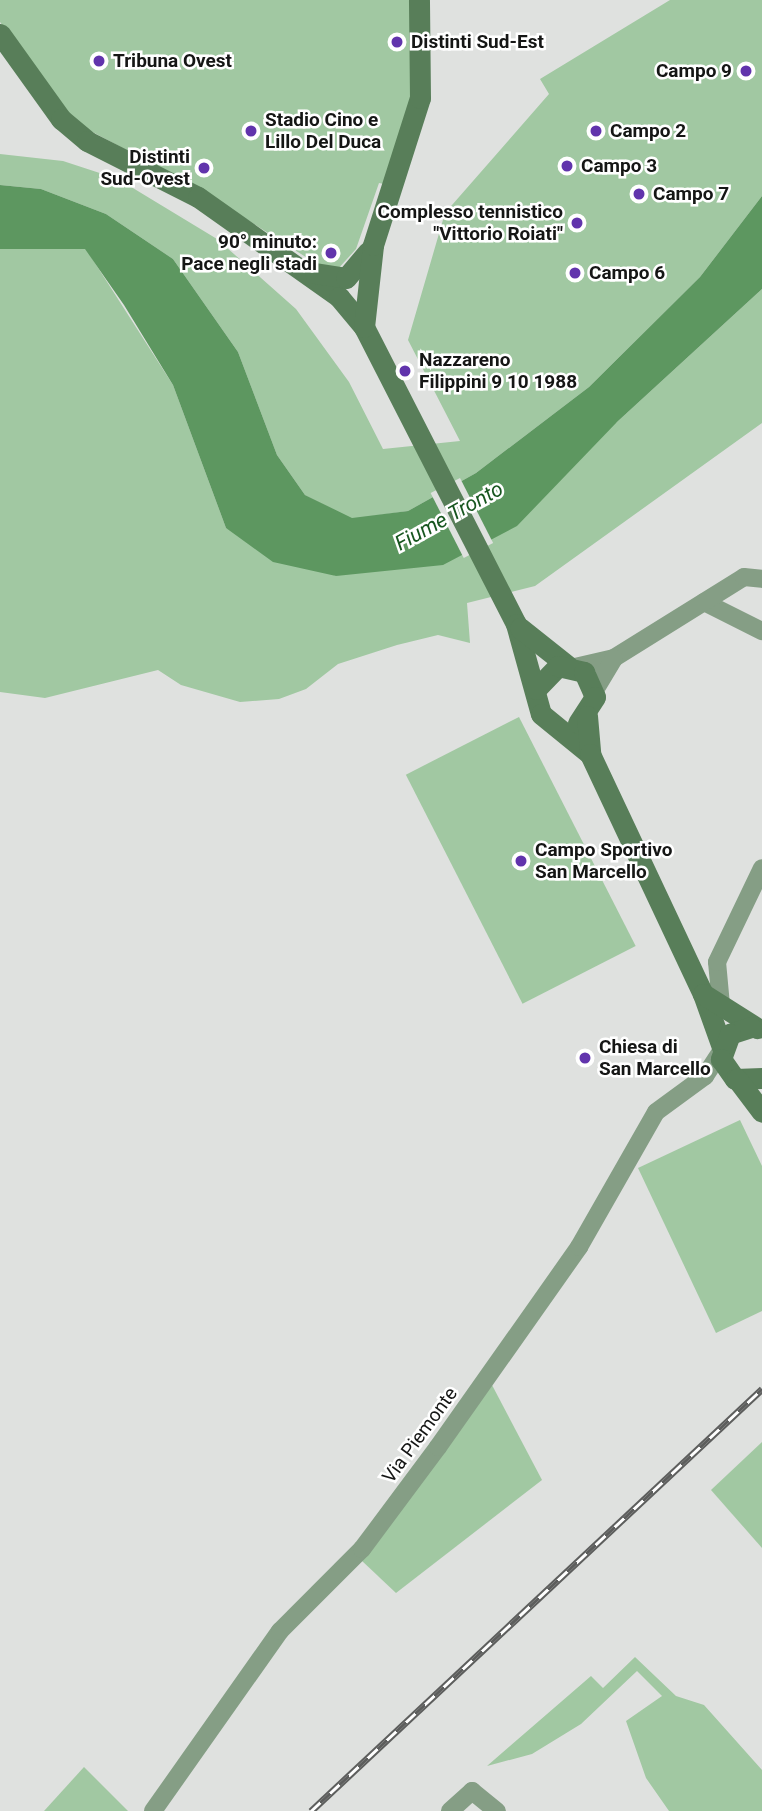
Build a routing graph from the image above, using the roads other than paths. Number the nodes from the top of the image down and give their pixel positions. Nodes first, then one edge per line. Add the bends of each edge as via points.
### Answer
1 (419, 0) edge
2 (0, 34) edge
3 (373, 245) junction
4 (307, 270) junction
5 (365, 331) junction
6 (762, 579) edge
7 (704, 602) junction
8 (516, 624) junction
9 (762, 631) edge
10 (614, 657) junction
11 (571, 666) junction
12 (536, 689) junction
13 (595, 690) junction
14 (587, 716) junction
15 (555, 724) junction
16 (590, 754) junction
17 (762, 868) edge
18 (712, 999) junction
19 (757, 1028) edge
20 (721, 1050) junction
21 (705, 1076) junction
22 (734, 1077) junction
23 (762, 1078) edge
24 (762, 1112) edge
25 (153, 1811) edge
26 (450, 1811) edge
27 (497, 1811) edge

1 - 3 street via 421,98
2 - 4 street via 54,111 86,141 198,197
3 - 4 street via 346,278 333,280
3 - 5 street
4 - 5 street
5 - 8 street
6 - 7 street via 744,577
7 - 9 street
7 - 10 street
8 - 11 street
8 - 12 street
10 - 11 street
10 - 13 street
11 - 12 street via 548,671
11 - 13 street
12 - 15 street via 541,714
13 - 14 street
14 - 15 street via 572,725
14 - 16 street
15 - 16 street
16 - 18 street
17 - 18 street via 717,962
18 - 19 street
18 - 20 street
19 - 20 street via 730,1034
20 - 21 street, Via Piemonte
20 - 22 street
21 - 22 street
21 - 25 street, Via Piemonte via 656,1112 579,1247 438,1447 362,1549 280,1631
22 - 23 street
22 - 24 street
26 - 27 street via 472,1791

